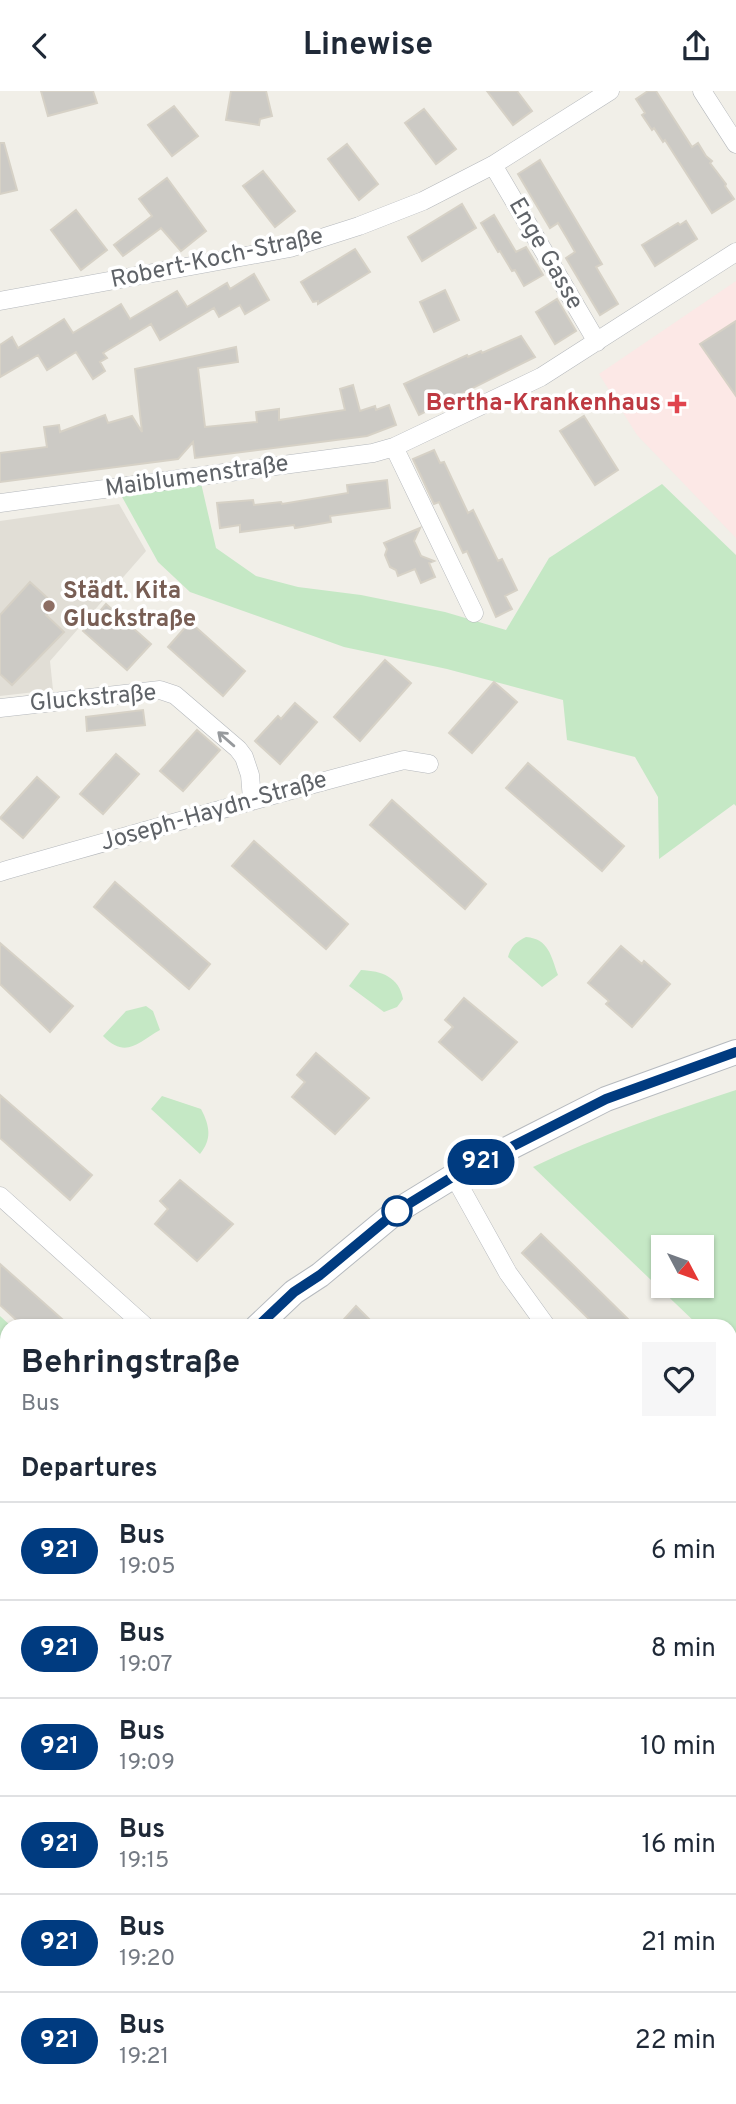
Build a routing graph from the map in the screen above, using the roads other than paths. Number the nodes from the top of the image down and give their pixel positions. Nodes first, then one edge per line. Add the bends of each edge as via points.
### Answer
1 (610, 91) edge
2 (702, 91) edge
3 (736, 143) edge
4 (493, 165) junction
5 (736, 252) edge
6 (0, 301) edge
7 (597, 342) junction
8 (394, 447) junction
9 (0, 503) edge
10 (474, 613) dead end
11 (0, 708) edge
12 (429, 764) dead end
13 (252, 799) junction
14 (0, 872) edge
15 (736, 1052) edge
16 (454, 1176) junction
17 (0, 1196) edge
18 (320, 1275) junction
19 (137, 1319) edge
20 (265, 1319) edge
21 (284, 1319) edge
22 (541, 1319) edge

1 - 4 street, Robert-Koch-Straße
2 - 3 street
4 - 6 street, Robert-Koch-Straße via 410,206 290,248
4 - 7 street, Enge Gasse
5 - 7 street, Maiblumenstraße
7 - 8 street, Maiblumenstraße via 541,377
8 - 9 street, Maiblumenstraße
8 - 10 street
13 -> 11 street, Gluckstraße via 244,757 175,695 160,689
12 - 13 street, Joseph-Haydn-Straße via 404,759
13 - 14 street, Joseph-Haydn-Straße
15 - 16 street via 606,1099
16 - 18 street via 397,1211
16 - 22 street via 508,1273
17 - 19 street
18 - 20 street
18 - 21 street

